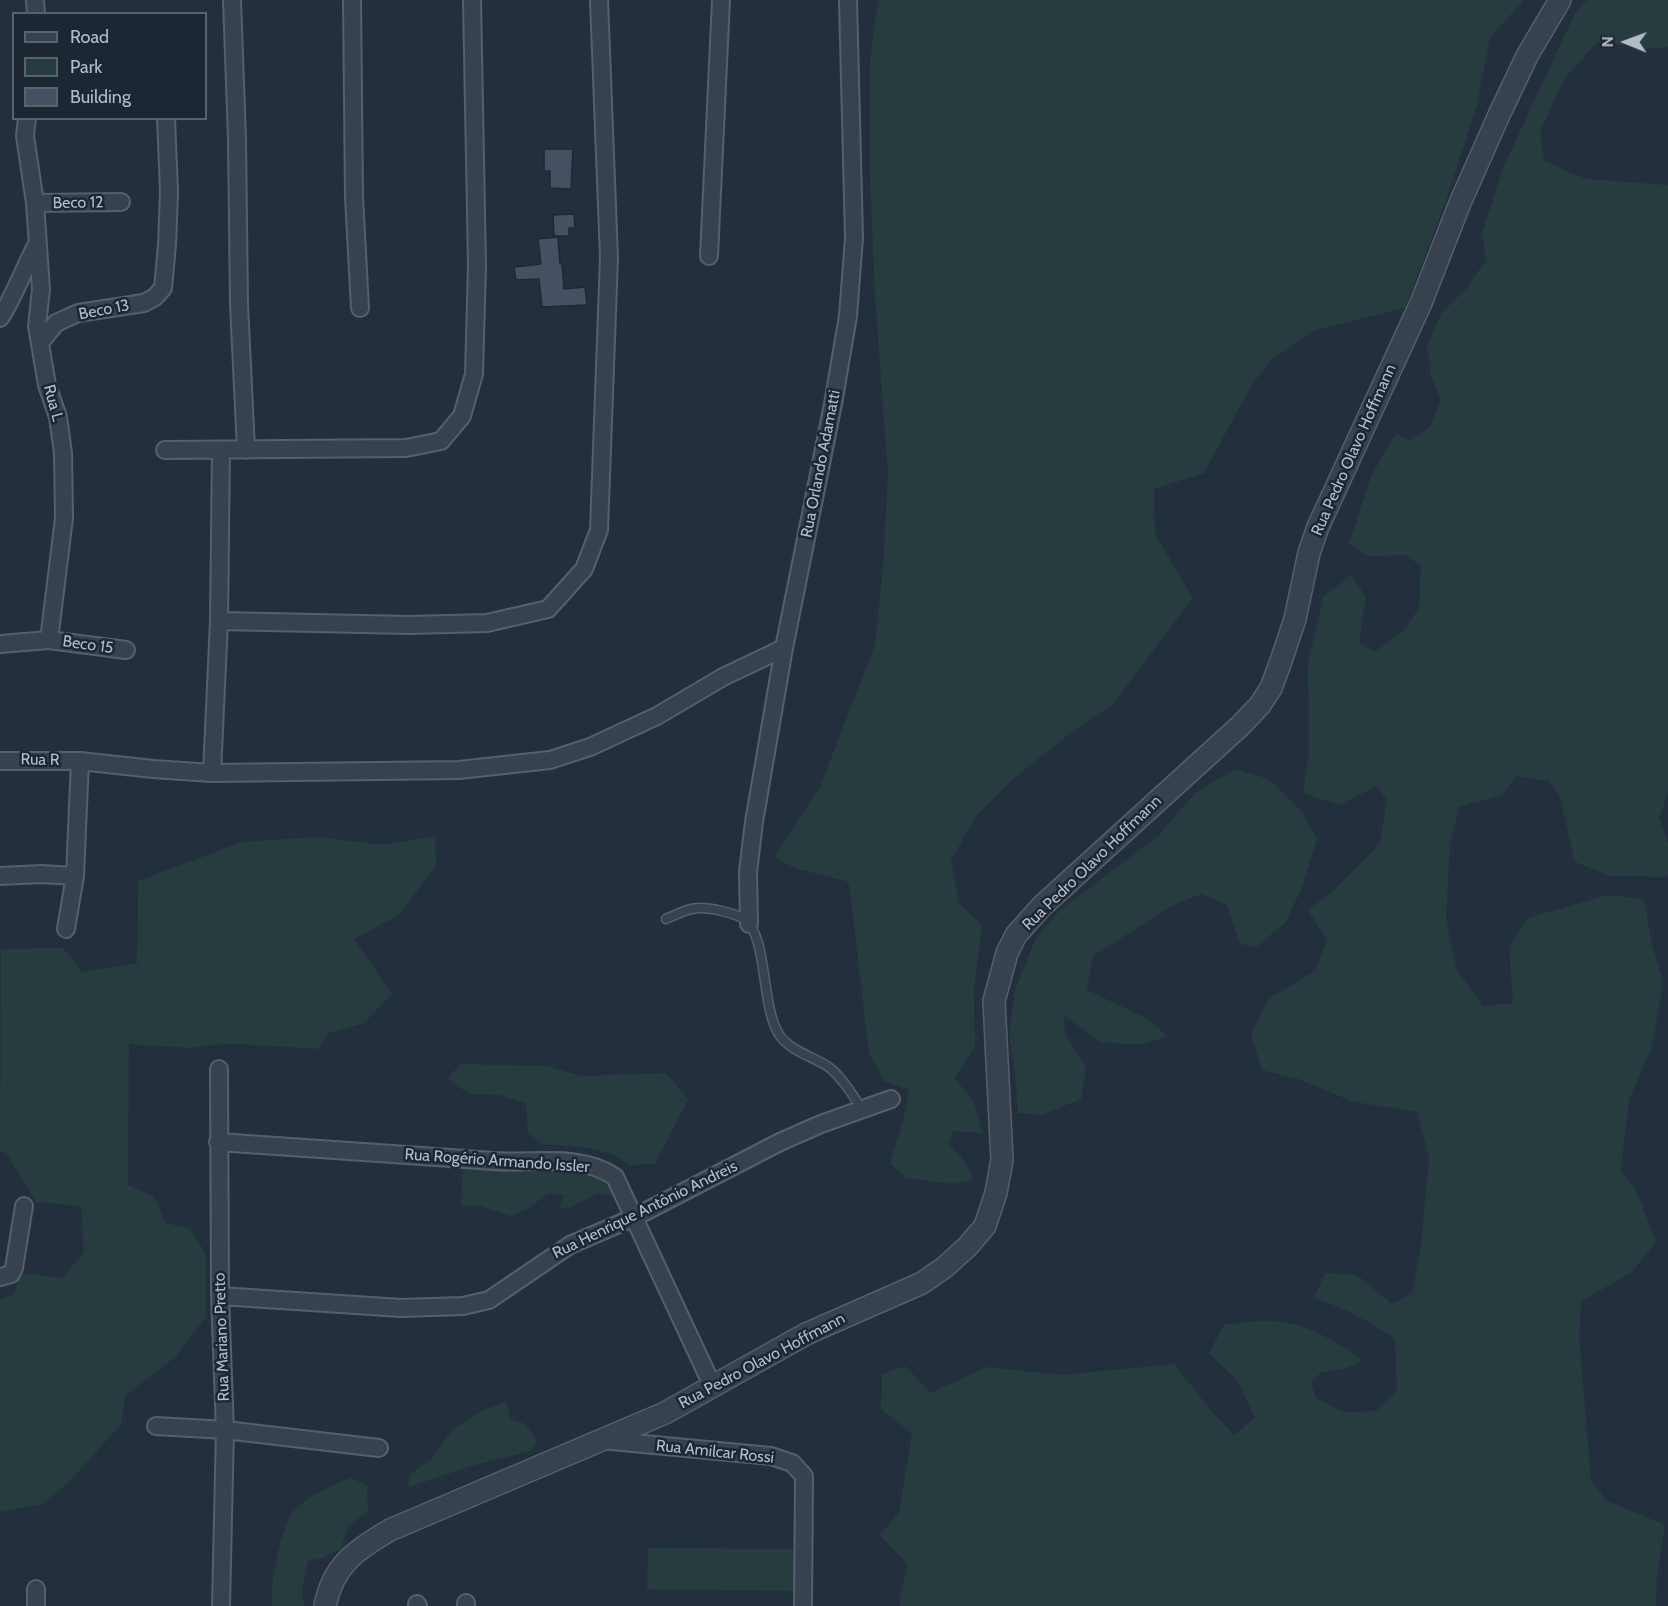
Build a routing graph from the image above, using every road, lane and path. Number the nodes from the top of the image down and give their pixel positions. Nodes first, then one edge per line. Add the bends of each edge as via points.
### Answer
1 (232, 0) edge
2 (352, 0) edge
3 (472, 0) edge
4 (599, 0) edge
5 (721, 0) edge
6 (848, 0) edge
7 (1560, 0) edge
8 (27, 120) edge
9 (166, 120) edge
10 (121, 202) dead end
11 (35, 203) junction
12 (38, 244) junction
13 (709, 256) dead end
14 (360, 308) dead end
15 (0, 318) edge
16 (40, 343) junction
17 (165, 450) dead end
18 (221, 450) junction
19 (246, 450) junction
20 (219, 621) junction
21 (49, 640) junction
22 (0, 644) edge
23 (784, 648) junction
24 (126, 650) dead end
25 (0, 761) edge
26 (80, 761) junction
27 (213, 773) junction
28 (0, 876) edge
29 (75, 876) junction
30 (666, 920) dead end
31 (749, 924) junction
32 (66, 929) dead end
33 (219, 1069) dead end
34 (891, 1099) dead end
35 (861, 1108) junction
36 (218, 1142) junction
37 (24, 1206) dead end
38 (634, 1217) junction
39 (0, 1277) edge
40 (220, 1296) junction
41 (712, 1386) junction
42 (156, 1426) dead end
43 (225, 1430) junction
44 (598, 1440) junction
45 (379, 1448) dead end
46 (221, 1606) edge
47 (325, 1606) edge
48 (803, 1606) edge

1 - 19 street
2 - 14 street via 354,197
3 - 19 street via 477,265 474,374 462,416 441,441 406,448
4 - 20 street via 609,258 599,530 584,568 548,609 487,623
5 - 13 street
6 - 23 street, Rua Orlando Adamatti via 854,238 848,316
7 - 41 street, Rua Pedro Olavo Hoffmann via 1498,115 1421,303 1318,527 1294,619 1270,688 1240,726 1042,906 1016,935 1007,953 994,1001 1002,1160 985,1226 945,1267 922,1283 806,1334
8 - 11 street, Rua L via 25,136
9 - 16 street, Beco 13 via 168,203 163,288 144,303 78,313 56,323
10 - 11 street, Beco 12
11 - 12 street, Rua L
12 - 15 street
12 - 16 street, Rua L
16 - 21 street, Rua L via 63,453 64,518
17 - 18 street
18 - 19 street
18 - 20 street
20 - 27 street
21 - 22 street
21 - 24 street, Beco 15
23 - 27 street, Rua R via 723,677 657,716 590,747 550,760 459,770
23 - 31 street, Rua Orlando Adamatti via 754,822 748,872
25 - 26 street, Rua R
26 - 27 street, Rua R
26 - 29 street
28 - 29 street
29 - 32 street
30 - 31 lane via 691,907 700,907 733,914
31 - 35 lane, Rua Orlando Adamatti via 759,950 772,1022 782,1038 830,1068
33 - 36 street, Rua Mariano Pretto
34 - 35 street, Rua Henrique Antônio Andreis
35 - 38 street, Rua Henrique Antônio Andreis via 780,1143
36 - 38 street, Rua Rogério Armando Issler via 591,1165 615,1177
36 - 40 street, Rua Mariano Pretto
37 - 39 street via 14,1268 11,1274
38 - 40 street, Rua Henrique Antônio Andreis via 570,1245 489,1300 463,1306 401,1308
38 - 41 street, Rua Rogério Armando Issler
40 - 43 street, Rua Mariano Pretto
41 - 44 street, Rua Pedro Olavo Hoffmann via 665,1413
42 - 43 street
43 - 45 street
43 - 46 street, Rua Mariano Pretto
44 - 47 street, Rua Pedro Olavo Hoffmann via 371,1541 342,1564 328,1589
44 - 48 street, Rua Amilcar Rossi via 771,1456 792,1463 804,1476

